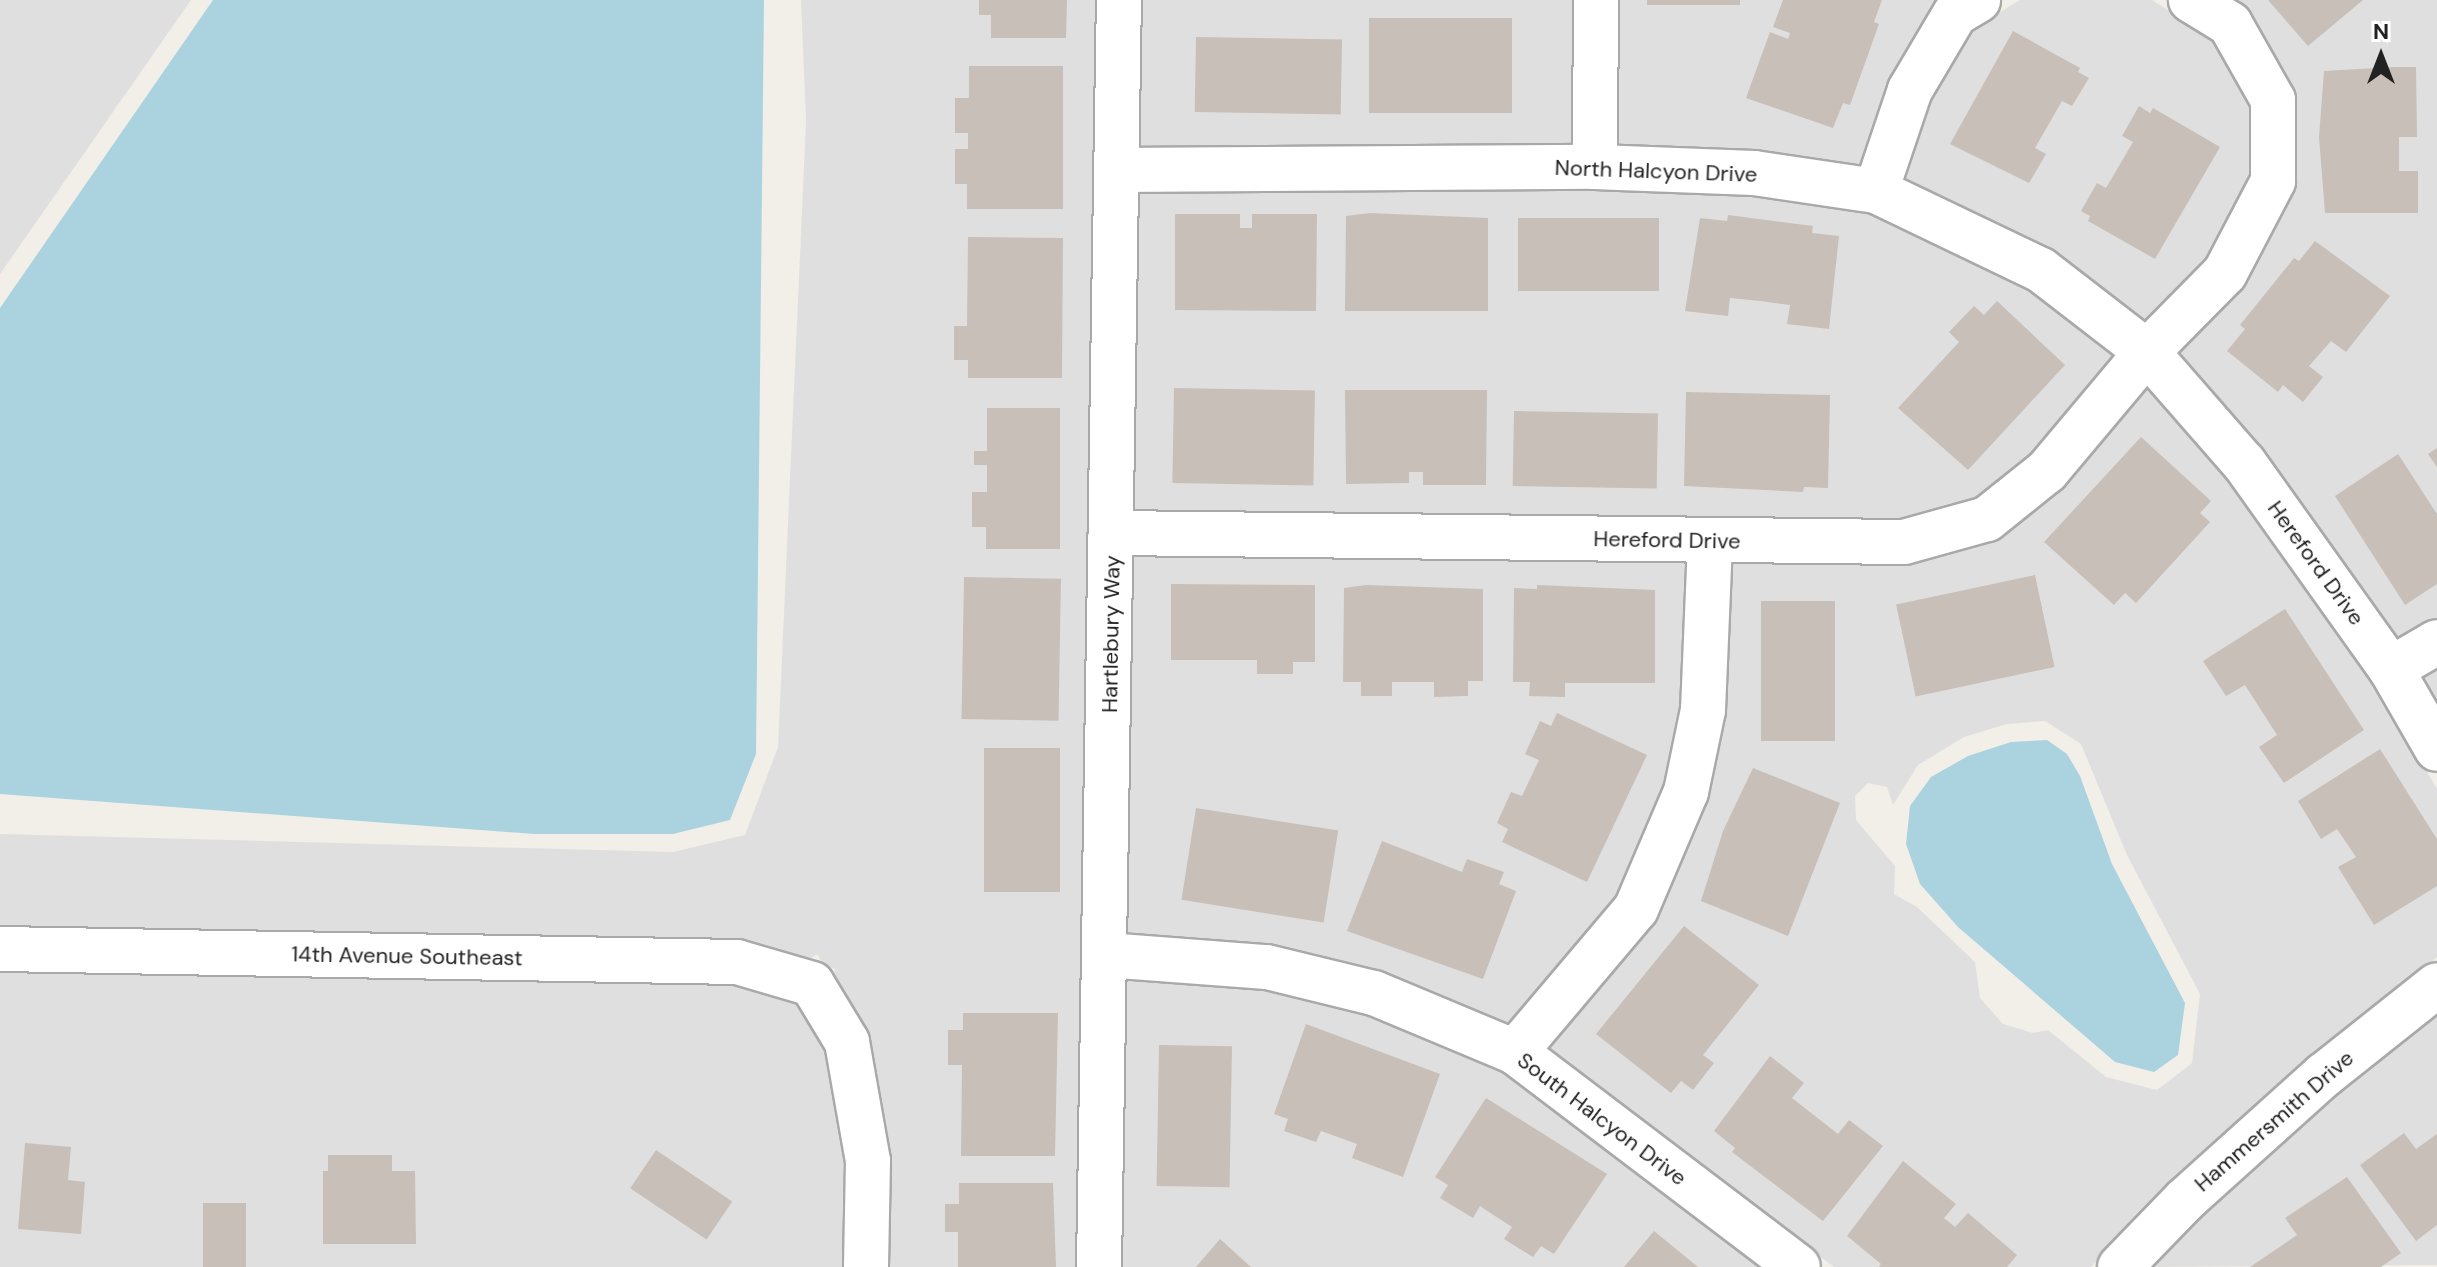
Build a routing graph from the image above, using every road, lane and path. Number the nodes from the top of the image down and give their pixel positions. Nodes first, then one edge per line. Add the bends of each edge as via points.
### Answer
1 (1119, 0) edge
2 (1596, 0) edge
3 (1978, 0) edge
4 (2191, 0) edge
5 (1595, 167) junction
6 (1118, 170) junction
7 (1876, 191) junction
8 (2147, 352) junction
9 (1112, 533) junction
10 (1710, 541) junction
11 (2437, 642) edge
12 (2391, 669) junction
13 (2437, 749) edge
14 (0, 949) edge
15 (1106, 955) junction
16 (2437, 985) edge
17 (1515, 1052) junction
18 (866, 1267) edge
19 (1099, 1267) edge
20 (1798, 1267) edge
21 (2120, 1267) edge

1 - 6 street, Hartlebury Way
2 - 5 street
3 - 7 street via 1955,14 1910,90
4 - 8 street, Hereford Drive via 2230,24 2273,100 2273,181 2225,273
5 - 6 street, North Halcyon Drive
5 - 7 street, North Halcyon Drive via 1754,173
6 - 9 street, Hartlebury Way
7 - 8 street, North Halcyon Drive via 2041,270
8 - 10 street, Hereford Drive via 2047,471 1987,519 1904,542
8 - 12 street, Hereford Drive via 2244,463
9 - 10 street, Hereford Drive
9 - 15 street, Hartlebury Way
10 - 17 street via 1703,710 1686,792 1636,909
11 - 12 street
12 - 13 street, Hereford Drive
14 - 18 street, 14th Avenue Southeast via 737,962 812,984 847,1042 868,1161
15 - 17 street, South Halcyon Drive via 1267,967 1374,993
15 - 19 street, Hartlebury Way
16 - 21 street, Hammersmith Drive via 2243,1148
17 - 20 street, South Halcyon Drive

